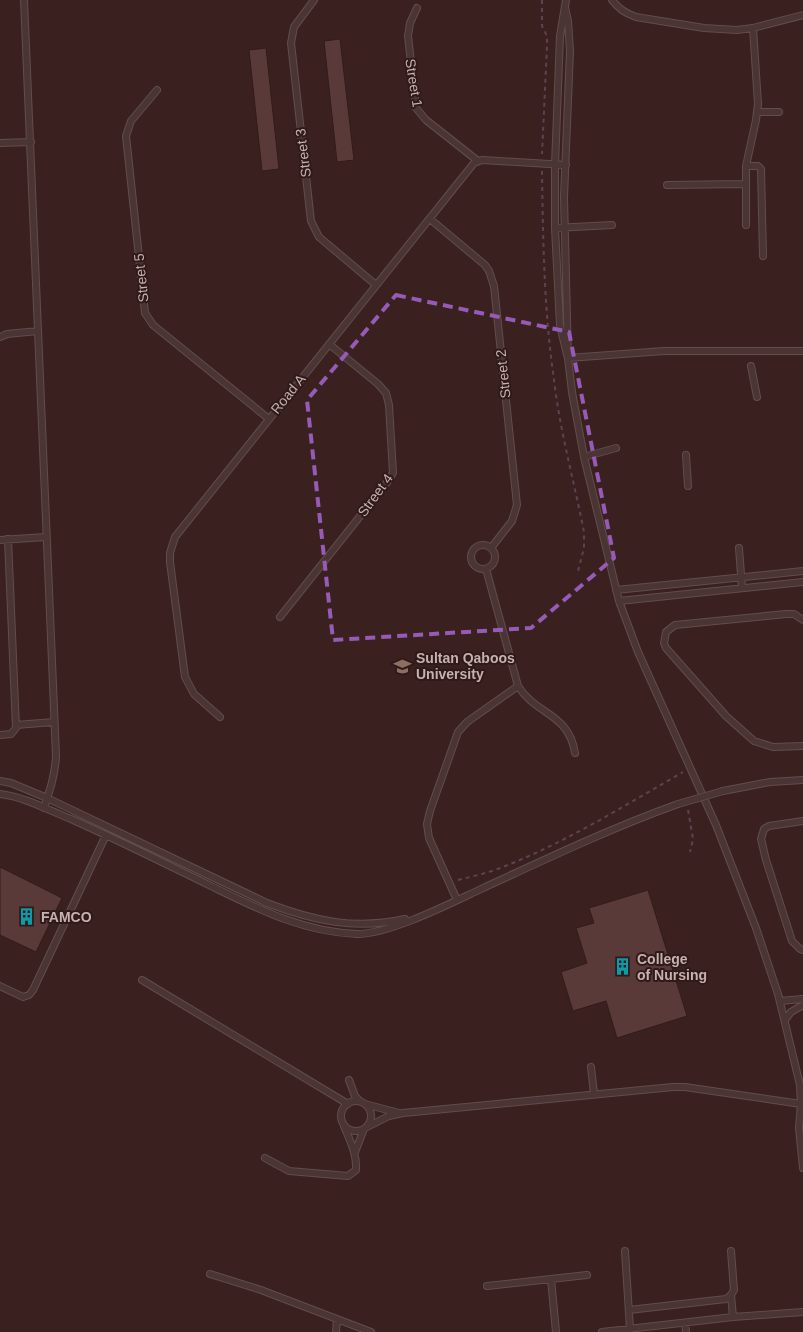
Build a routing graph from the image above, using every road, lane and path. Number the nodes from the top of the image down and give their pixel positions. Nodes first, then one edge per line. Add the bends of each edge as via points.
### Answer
1 (24, 0) edge
2 (314, 0) edge
3 (612, 0) edge
4 (565, 3) edge
5 (417, 8) dead end
6 (803, 15) edge
7 (753, 28) junction
8 (157, 90) dead end
9 (757, 112) junction
10 (779, 112) dead end
11 (31, 142) junction
12 (0, 143) edge
13 (478, 161) junction
14 (555, 165) junction
15 (566, 165) junction
16 (746, 166) junction
17 (745, 184) junction
18 (667, 185) dead end
19 (430, 218) junction
20 (612, 225) dead end
21 (746, 225) dead end
22 (565, 227) junction
23 (555, 228) junction
24 (763, 256) dead end
25 (376, 285) junction
26 (38, 331) junction
27 (0, 337) edge
28 (329, 344) junction
29 (803, 351) edge
30 (568, 358) junction
31 (751, 366) dead end
32 (758, 397) dead end
33 (269, 419) junction
34 (616, 448) dead end
35 (686, 455) dead end
36 (584, 457) junction
37 (688, 486) dead end
38 (46, 537) junction
39 (8, 539) junction
40 (0, 540) edge
41 (491, 548) junction
42 (739, 548) dead end
43 (486, 569) junction
44 (803, 571) edge
45 (741, 577) junction
46 (803, 582) edge
47 (742, 588) junction
48 (616, 590) junction
49 (619, 601) junction
50 (280, 617) dead end
51 (803, 620) edge
52 (518, 686) junction
53 (220, 717) dead end
54 (54, 722) junction
55 (16, 725) junction
56 (0, 735) edge
57 (803, 746) edge
58 (575, 752) dead end
59 (689, 769) junction
60 (803, 780) edge
61 (0, 781) edge
62 (0, 794) edge
63 (47, 798) junction
64 (44, 808) junction
65 (689, 812) dead end
66 (803, 821) edge
67 (106, 835) junction
68 (690, 852) dead end
69 (448, 883) junction
70 (456, 900) junction
71 (421, 915) junction
72 (803, 950) edge
73 (142, 980) dead end
74 (0, 986) edge
75 (803, 999) edge
76 (780, 1001) junction
77 (803, 1006) edge
78 (785, 1020) junction
79 (591, 1067) dead end
80 (594, 1094) junction
81 (348, 1103) junction
82 (362, 1103) junction
83 (802, 1106) edge
84 (403, 1113) junction
85 (344, 1126) junction
86 (364, 1129) junction
87 (355, 1152) junction
88 (266, 1158) dead end
89 (803, 1168) edge
90 (626, 1251) dead end
91 (731, 1251) dead end
92 (210, 1274) dead end
93 (587, 1275) dead end
94 (551, 1279) junction
95 (487, 1286) dead end
96 (731, 1295) junction
97 (629, 1310) junction
98 (803, 1312) edge
99 (733, 1317) junction
100 (338, 1319) junction
101 (685, 1323) junction
102 (630, 1329) junction
103 (336, 1332) edge
104 (371, 1332) edge
105 (556, 1332) edge
106 (602, 1332) edge
107 (686, 1332) edge

1 - 11 lane
2 - 25 lane, Street 3 via 294,27 291,43 311,221 319,237
3 - 7 lane via 626,13 636,17 713,29
4 - 14 lane via 560,36
4 - 15 lane via 570,51
5 - 13 lane, Street 1 via 408,36 416,108 426,120
6 - 7 lane
7 - 9 lane
8 - 33 lane, Street 5 via 131,121 126,136 146,313 153,325
9 - 10 lane
9 - 16 lane
11 - 12 lane
11 - 26 lane
13 - 14 lane
13 - 19 lane, Road A
14 - 15 lane
14 - 23 lane
15 - 22 lane
16 - 17 lane
16 - 24 lane via 761,169
17 - 18 lane
17 - 21 lane
19 - 25 lane, Road A
19 - 41 lane, Street 2 via 485,265 494,286 516,505 512,521
20 - 22 lane
22 - 23 lane
22 - 30 lane
23 - 30 lane via 560,325
25 - 28 lane, Road A
26 - 27 lane
26 - 38 lane
28 - 33 lane, Road A
28 - 50 lane, Street 4 via 386,393 393,472
29 - 30 lane via 664,351
30 - 36 lane
31 - 32 lane
33 - 53 lane, Road A via 179,530 170,553 185,677 194,694
34 - 36 lane
35 - 37 lane
36 - 48 lane
38 - 39 lane
38 - 54 lane
39 - 40 lane
39 - 55 lane
41 - 43 lane via 495,560
41 - 43 lane via 478,547 471,557 474,565
42 - 45 lane
43 - 52 lane
44 - 45 lane
45 - 47 lane
45 - 48 lane
46 - 47 lane
47 - 49 lane
48 - 49 lane
49 - 59 lane
51 - 57 lane via 794,614 786,614 675,625 666,632 664,643 720,710 754,741 773,747
52 - 58 lane via 526,697 564,726
52 - 69 lane via 467,722 455,738 428,824 429,838
54 - 55 lane
54 - 63 lane via 55,770
55 - 56 lane via 11,734
59 - 69 path via 592,826 548,847 494,870
59 - 76 lane via 716,825
60 - 70 lane, bridge via 770,782 723,791 678,804 628,822
61 - 63 lane
62 - 64 lane
63 - 64 lane
63 - 71 lane via 296,914 359,924
64 - 67 lane
65 - 68 path via 694,839
66 - 72 lane via 768,826 761,839 792,941
67 - 71 lane via 264,912 294,923 326,931 359,934 391,928
67 - 74 lane via 29,995 23,997
69 - 70 lane
70 - 71 lane
73 - 81 lane
75 - 76 lane
76 - 78 lane
77 - 78 lane via 791,1012
78 - 83 lane
79 - 80 lane
80 - 83 lane via 685,1087
80 - 84 lane
81 - 82 lane
81 - 82 lane via 348,1080
81 - 85 lane via 341,1117
82 - 84 lane
82 - 86 lane via 368,1107 371,1118
83 - 89 lane via 799,1128
84 - 86 lane
85 - 86 lane via 353,1131
85 - 87 lane
86 - 87 lane
87 - 88 lane via 356,1170 348,1176 289,1170
90 - 97 lane
91 - 96 lane via 734,1290
92 - 100 lane
93 - 94 lane
94 - 95 lane
94 - 105 lane
96 - 97 lane via 720,1300
96 - 99 lane
97 - 102 lane
98 - 99 lane
99 - 101 lane
100 - 103 lane
100 - 104 lane
101 - 102 lane
101 - 107 lane
102 - 106 lane

